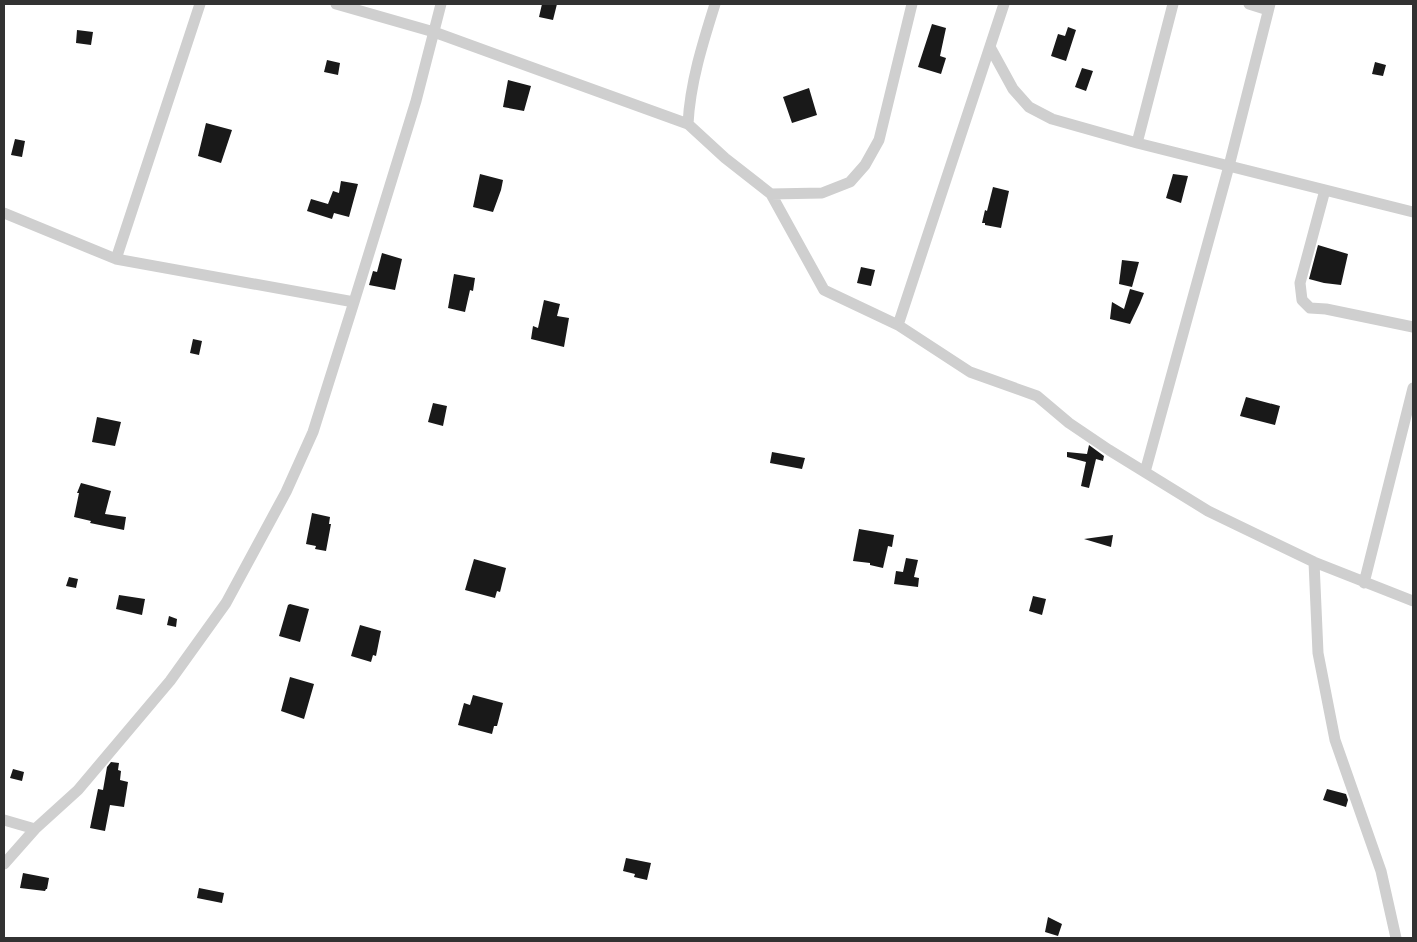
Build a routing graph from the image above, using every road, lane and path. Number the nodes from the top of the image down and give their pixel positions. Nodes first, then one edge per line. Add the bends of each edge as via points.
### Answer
1 (200, 4) edge
2 (336, 4) edge
3 (441, 4) edge
4 (715, 4) edge
5 (912, 4) edge
6 (1004, 4) edge
7 (1173, 4) edge
8 (1249, 4) edge
9 (1269, 7) edge
10 (434, 32) junction
11 (990, 46) junction
12 (688, 124) junction
13 (1137, 143) junction
14 (1229, 166) junction
15 (1325, 190) junction
16 (771, 194) junction
17 (1413, 212) edge
18 (4, 213) edge
19 (116, 259) junction
20 (354, 302) junction
21 (898, 324) junction
22 (1413, 327) edge
23 (1413, 388) edge
24 (1145, 472) junction
25 (1314, 562) junction
26 (1364, 582) junction
27 (1413, 601) edge
28 (4, 820) edge
29 (35, 829) junction
30 (4, 864) edge
31 (1396, 938) edge

1 - 19 street
2 - 10 street
3 - 10 street
4 - 12 street via 692,88
5 - 16 street via 879,140 865,165 850,182 822,193
6 - 11 street
7 - 13 street
8 - 9 street
9 - 14 street
10 - 12 street
10 - 20 street
11 - 13 street via 1013,90 1029,107 1052,119
11 - 21 street
12 - 16 street
13 - 14 street
14 - 15 street
14 - 24 street
15 - 17 street
15 - 22 street via 1300,283 1302,300 1310,308
16 - 21 street via 824,290
18 - 19 street
19 - 20 street
20 - 29 street via 312,432 286,492 226,603 170,681 78,790
21 - 24 street via 970,372 1037,396 1069,423
23 - 26 street
24 - 25 street via 1208,511
25 - 26 street
25 - 31 street via 1318,653 1335,740 1381,871
26 - 27 street
28 - 29 street
29 - 30 street

